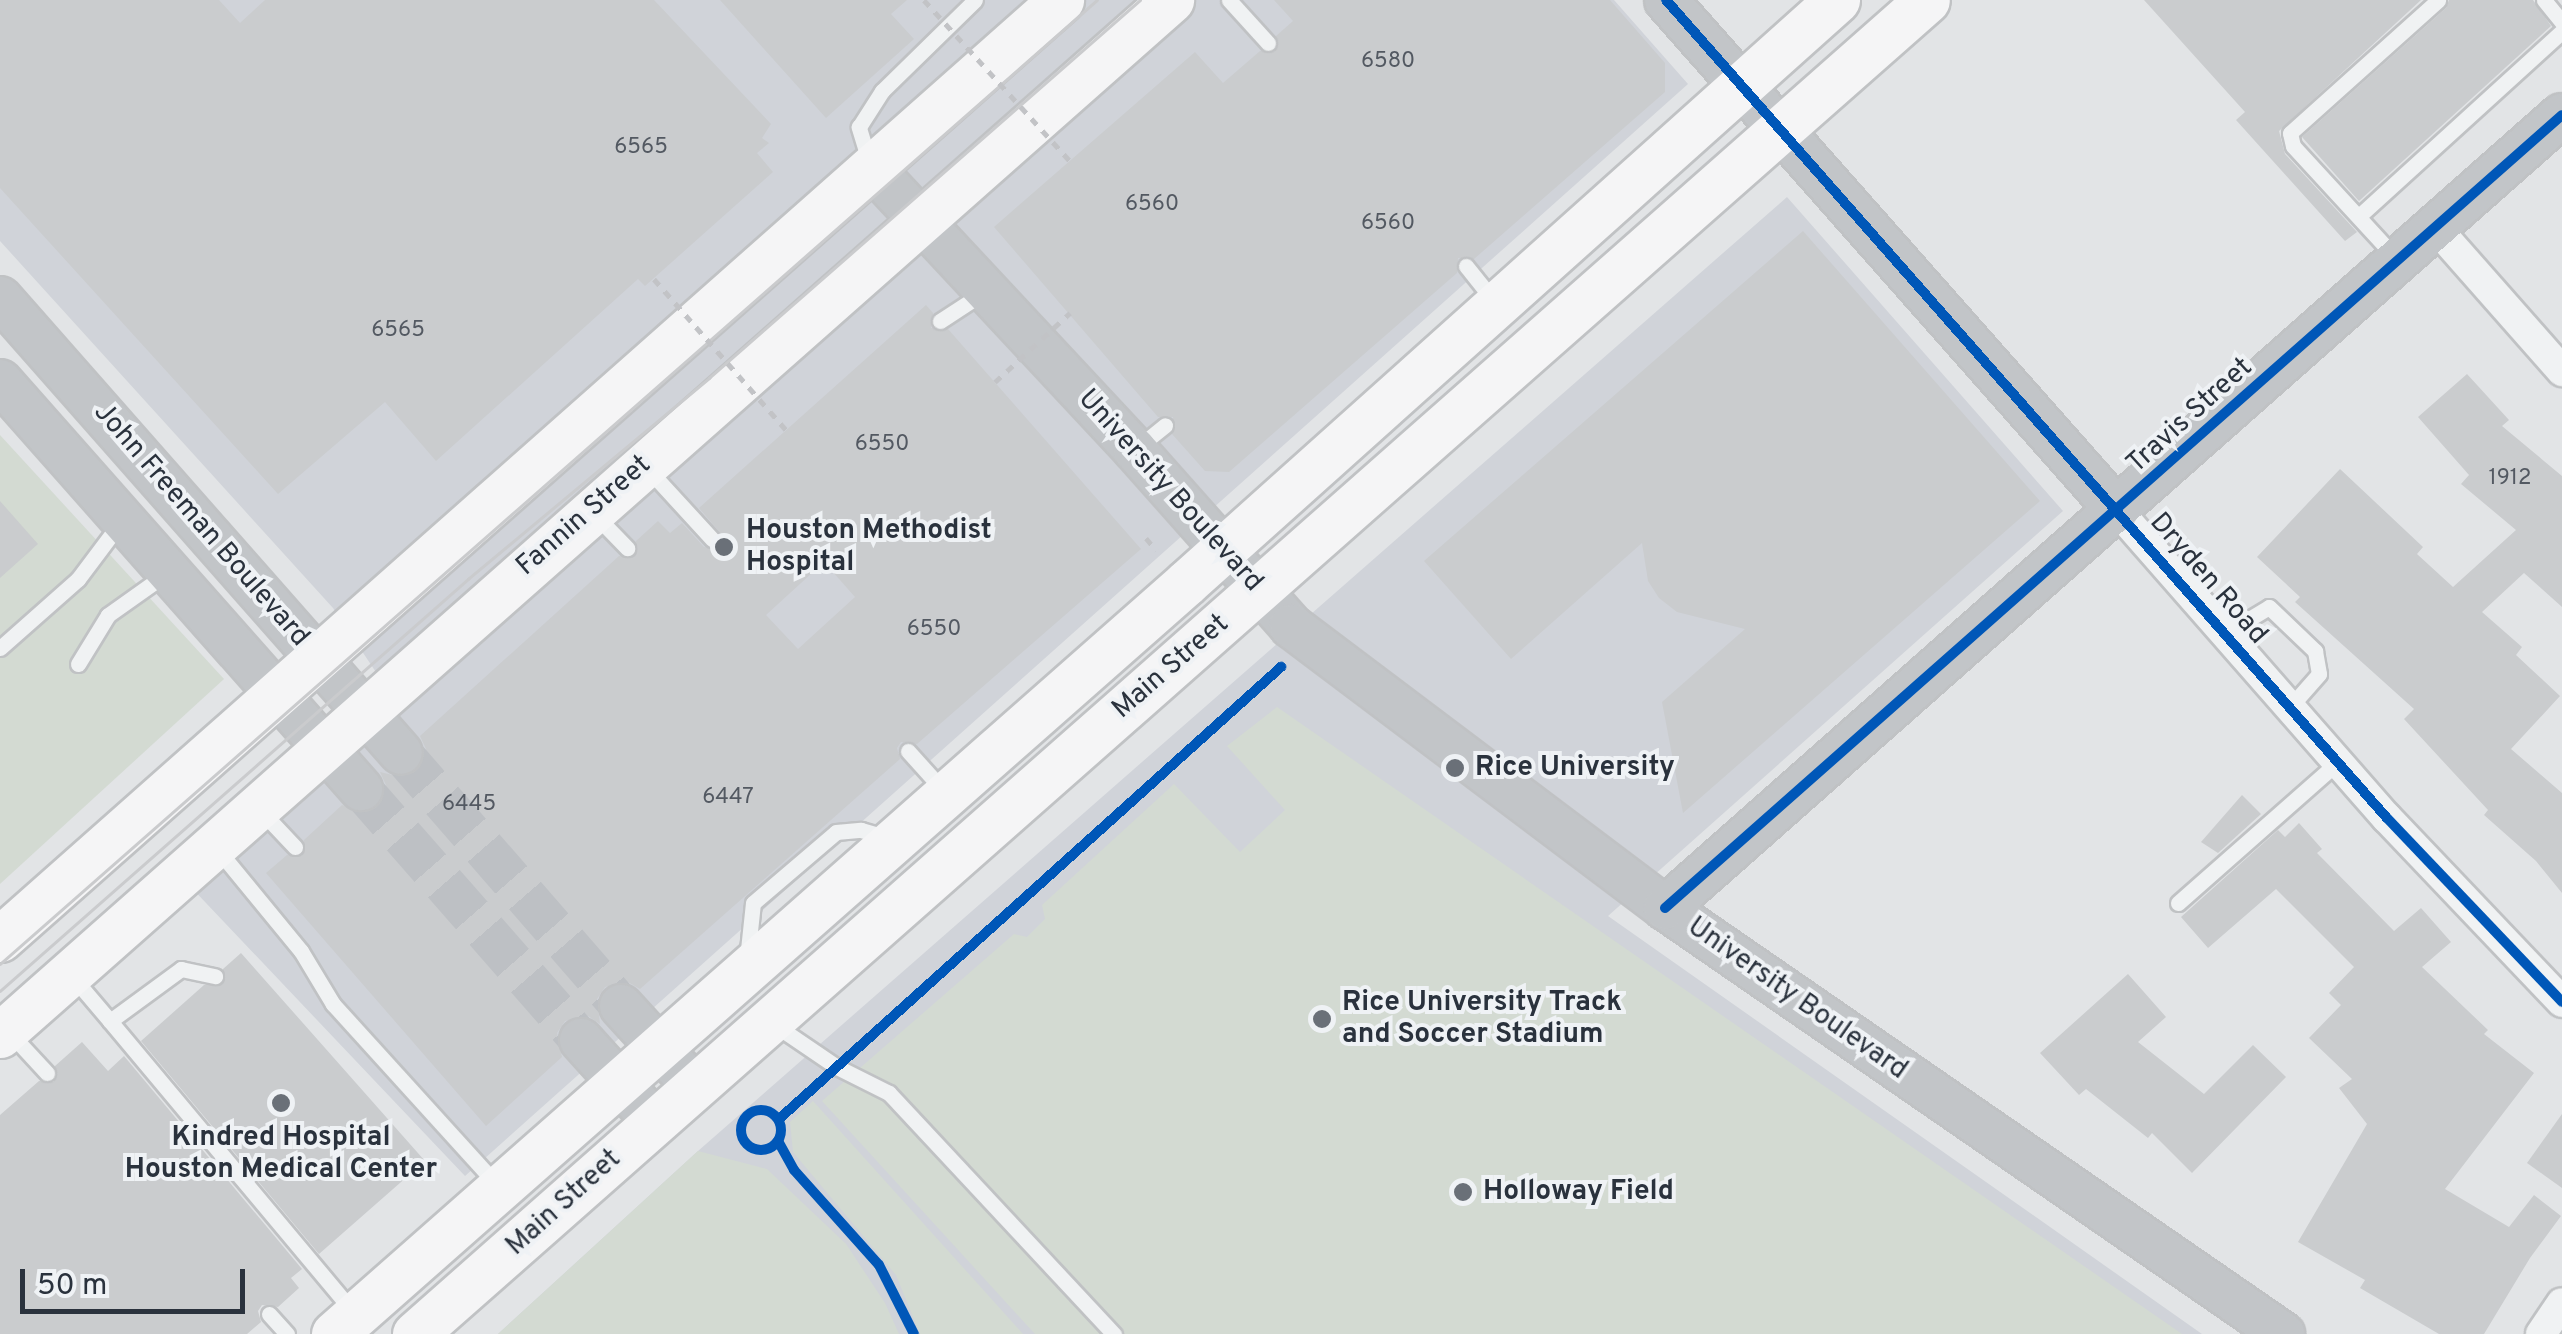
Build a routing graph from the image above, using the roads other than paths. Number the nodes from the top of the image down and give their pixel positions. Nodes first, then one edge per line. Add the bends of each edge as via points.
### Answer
1 (975, 0) edge
2 (1061, 0) edge
3 (1171, 0) edge
4 (1229, 0) edge
5 (1666, 0) edge
6 (1837, 0) edge
7 (1927, 0) edge
8 (2438, 0) edge
9 (2544, 0) edge
10 (2562, 22) edge
11 (2562, 31) edge
12 (1268, 43) dead end
13 (1740, 84) junction
14 (2562, 115) edge
15 (1781, 129) junction
16 (872, 168) junction
17 (2360, 216) junction
18 (923, 218) junction
19 (2436, 228) junction
20 (2399, 261) junction
21 (1466, 266) dead end
22 (988, 289) junction
23 (0, 298) edge
24 (1497, 304) junction
25 (940, 321) dead end
26 (2562, 371) edge
27 (0, 382) edge
28 (643, 464) junction
29 (163, 482) junction
30 (590, 510) junction
31 (2118, 510) junction
32 (122, 519) junction
33 (712, 540) dead end
34 (628, 548) dead end
35 (1224, 549) junction
36 (169, 572) junction
37 (1258, 590) junction
38 (2226, 634) junction
39 (0, 648) edge
40 (319, 659) junction
41 (78, 664) dead end
42 (278, 695) junction
43 (2290, 706) junction
44 (364, 710) junction
45 (324, 746) junction
46 (908, 751) dead end
47 (401, 753) tunnel mouth
48 (2338, 762) junction
49 (361, 789) tunnel mouth
50 (946, 794) junction
51 (256, 806) junction
52 (213, 844) junction
53 (295, 848) dead end
54 (2178, 903) dead end
55 (1665, 908) junction
56 (0, 939) edge
57 (69, 972) junction
58 (215, 976) dead end
59 (2562, 1002) edge
60 (620, 1006) tunnel mouth
61 (774, 1017) junction
62 (110, 1021) junction
63 (3, 1032) edge
64 (581, 1040) tunnel mouth
65 (660, 1046) junction
66 (47, 1073) dead end
67 (620, 1082) junction
68 (695, 1087) junction
69 (655, 1122) junction
70 (500, 1188) junction
71 (2562, 1303) edge
72 (270, 1314) dead end
73 (344, 1325) edge
74 (286, 1334) edge
75 (415, 1334) edge
76 (1114, 1334) edge
77 (2282, 1334) edge
78 (2541, 1334) edge

1 - 16 lane via 882,91 859,127
2 - 16 main road
3 - 18 main road, Fannin Street
4 - 12 lane
5 - 13 street, Dryden Road
6 - 13 main road, Main Street
7 - 15 main road, Main Street
8 - 17 lane via 2290,133 2294,146
9 - 10 lane
11 - 17 lane
13 - 15 street, Dryden Road
13 - 24 main road, Main Street
14 - 19 street, Travis Street
15 - 31 street, Dryden Road
15 - 37 main road, Main Street
16 - 18 street, University Boulevard
16 - 40 main road
17 - 20 lane
18 - 22 street, University Boulevard
18 - 28 main road, Fannin Street
19 - 20 street, Travis Street
19 - 26 street
20 - 31 street, Travis Street
21 - 24 lane
22 - 25 lane
22 - 35 street, University Boulevard via 1150,438
23 - 29 street, John Freeman Boulevard
24 - 35 main road, Main Street
27 - 32 street, John Freeman Boulevard
28 - 30 main road, Fannin Street
28 - 33 lane
29 - 32 street
29 - 40 street, John Freeman Boulevard
30 - 34 lane
30 - 44 main road, Fannin Street
31 - 38 street, Dryden Road
31 - 55 street, Travis Street
32 - 36 street, John Freeman Boulevard
32 - 39 lane via 78,579
35 - 37 street, University Boulevard
35 - 50 main road, Main Street
36 - 41 lane via 108,615
36 - 42 street, John Freeman Boulevard
37 - 55 street, University Boulevard via 1292,626
37 - 61 main road, Main Street
38 - 43 street, Dryden Road
38 - 43 lane via 2269,607 2314,651 2319,674
40 - 42 main road
40 - 44 street, John Freeman Boulevard
42 - 45 street, John Freeman Boulevard
42 - 56 main road
43 - 48 street, Dryden Road
44 - 45 main road, Fannin Street
44 - 47 street, John Freeman Boulevard
45 - 49 street, John Freeman Boulevard
45 - 51 main road, Fannin Street
46 - 50 lane
48 - 54 lane
48 - 59 street, Dryden Road
50 - 65 main road, Main Street
51 - 52 main road, Fannin Street
51 - 53 lane
52 - 57 main road, Fannin Street
52 - 70 lane via 301,951 332,1004
55 - 77 street, University Boulevard
57 - 62 lane
57 - 63 main road, Fannin Street
58 - 62 lane via 181,969
60 - 65 street
61 - 68 main road, Main Street
61 - 76 lane via 780,1029 837,1067 889,1093
62 - 73 lane
63 - 66 lane
64 - 67 street
65 - 67 main road, Main Street
65 - 68 street
67 - 69 street
67 - 70 main road, Main Street
68 - 69 main road, Main Street
69 - 75 main road, Main Street
70 - 73 main road, Main Street
71 - 78 street
72 - 74 lane

